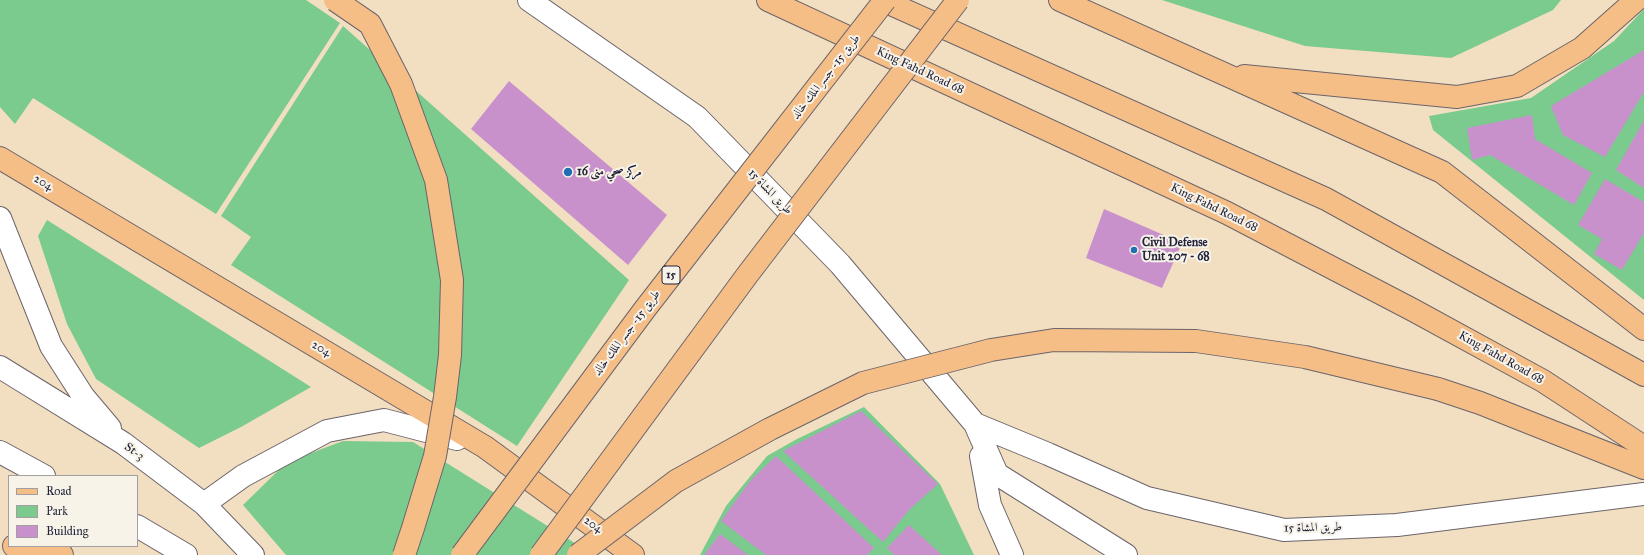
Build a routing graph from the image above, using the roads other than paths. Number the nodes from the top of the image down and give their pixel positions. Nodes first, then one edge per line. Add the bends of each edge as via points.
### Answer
1 (335, 0) edge
2 (357, 0) edge
3 (529, 0) edge
4 (768, 0) edge
5 (884, 0) edge
6 (958, 0) edge
7 (1060, 0) edge
8 (1636, 0) edge
9 (370, 24) junction
10 (1226, 74) junction
11 (0, 158) edge
12 (0, 218) edge
13 (1644, 329) edge
14 (0, 367) edge
15 (1644, 375) edge
16 (975, 424) junction
17 (123, 444) junction
18 (485, 446) junction
19 (1644, 447) edge
20 (0, 452) edge
21 (1644, 468) edge
22 (42, 475) edge
23 (1644, 494) edge
24 (204, 504) junction
25 (138, 527) edge
26 (22, 547) edge
27 (62, 555) edge
28 (186, 555) edge
29 (253, 555) edge
30 (404, 555) edge
31 (462, 555) edge
32 (541, 555) edge
33 (578, 555) edge
34 (633, 555) edge
35 (1012, 555) edge
36 (1126, 555) edge

1 - 9 main road, bridge
2 - 9 main road
3 - 16 street, طريق المشاة 15 via 697,117 840,264
4 - 19 main road, King Fahd Road 68 via 1227,213 1543,381
5 - 15 main road via 1326,199
5 - 31 main road, طريق 15- جسر الملك خالد / 15, bridge via 644,309
6 - 32 main road, bridge via 748,274
7 - 10 main road
8 - 10 main road via 1582,48 1517,86 1457,97
9 - 30 main road, bridge via 401,84 436,180 452,280 450,355 435,456
10 - 13 main road via 1442,172
11 - 18 main road, 204
12 - 17 street via 51,346 83,396
14 - 17 street, St-3
16 - 23 street, طريق المشاة 15 via 1147,498 1284,530 1397,525
16 - 35 street via 990,505
16 - 36 street, طريق المشاة 15 via 997,474
17 - 24 street, St-3
18 - 24 street via 384,420 327,431 243,476
18 - 34 main road, 204
20 - 22 street
21 - 33 main road, bridge via 1438,389 1305,357 1196,341 1054,340 991,350 863,383 770,428 676,481
24 - 29 street, St-3
25 - 28 street
26 - 27 main road

